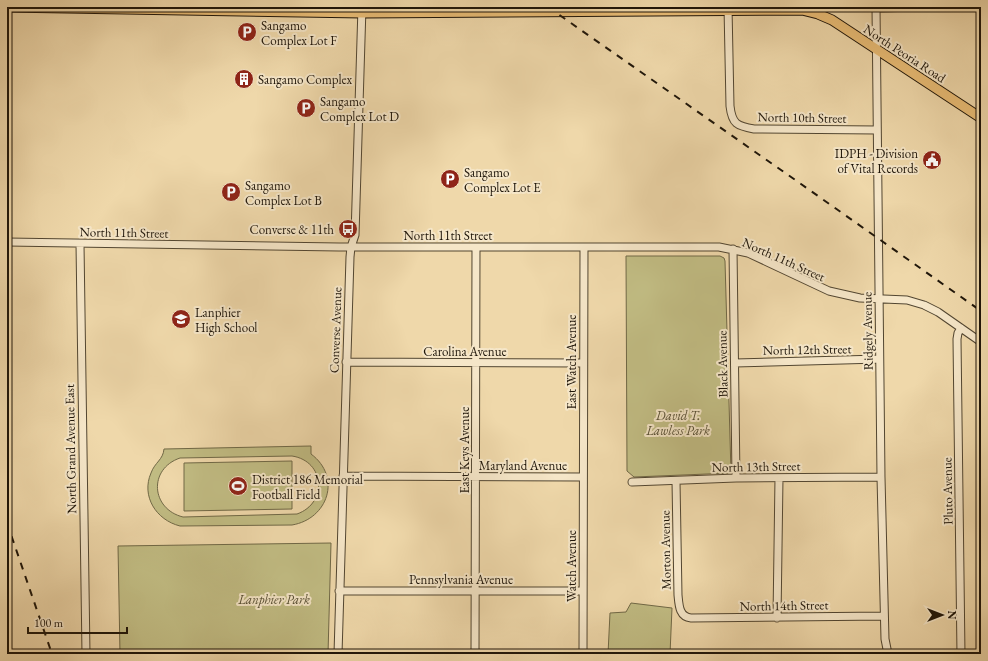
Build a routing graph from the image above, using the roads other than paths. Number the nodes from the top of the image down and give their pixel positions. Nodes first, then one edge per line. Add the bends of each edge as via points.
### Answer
1 (7, 7) edge
2 (876, 7) edge
3 (920, 7) edge
4 (76, 8) edge
5 (728, 8) edge
6 (792, 8) edge
7 (362, 10) edge
8 (876, 49) junction
9 (981, 118) edge
10 (877, 130) junction
11 (7, 242) edge
12 (80, 244) junction
13 (351, 247) junction
14 (476, 247) junction
15 (584, 247) junction
16 (733, 249) junction
17 (878, 299) junction
18 (961, 328) junction
19 (981, 342) edge
20 (879, 359) junction
21 (346, 362) junction
22 (477, 363) junction
23 (583, 363) junction
24 (735, 363) junction
25 (343, 476) junction
26 (476, 477) junction
27 (583, 477) junction
28 (881, 477) junction
29 (736, 478) junction
30 (779, 478) junction
31 (676, 481) junction
32 (632, 482) dead end
33 (340, 591) junction
34 (475, 591) junction
35 (583, 591) junction
36 (685, 616) joint
37 (884, 616) junction
38 (777, 618) junction
39 (86, 654) edge
40 (338, 654) edge
41 (475, 654) edge
42 (583, 654) edge
43 (888, 654) edge
44 (962, 654) edge

1 - 4 main road, North Peoria Road
2 - 3 street
2 - 8 street, Ridgely Avenue
4 - 7 main road, North Peoria Road
5 - 6 main road, North Peoria Road
5 - 7 main road, North Peoria Road via 517,13
5 - 10 street, North 10th Street via 731,117 734,121 741,126 754,129
6 - 8 main road, North Peoria Road via 826,17
7 - 13 street, Converse Avenue via 355,235
8 - 9 main road, North Peoria Road
8 - 10 street, Ridgely Avenue
10 - 17 street, Ridgely Avenue
11 - 12 street, North 11th Street
12 - 13 street, North 11th Street
12 - 39 street, North Grand Avenue East
13 - 14 street, North 11th Street
13 - 21 street, Converse Avenue
14 - 15 street, North 11th Street
14 - 22 street, East Keys Avenue
15 - 16 street, North 11th Street
15 - 23 street, East Watch Avenue
16 - 17 street, North 11th Street via 765,260 829,291 854,298
16 - 24 street, Black Avenue
17 - 18 street, North 11th Street via 907,300 924,305
17 - 20 street, Ridgely Avenue
18 - 19 street, North 11th Street
18 - 44 street, Pluto Avenue via 957,339
20 - 24 street, North 12th Street
20 - 28 street, Ridgely Avenue
21 - 22 street, Carolina Avenue
21 - 25 street, Converse Avenue
22 - 23 street, Carolina Avenue
22 - 26 street, East Keys Avenue
23 - 27 street, East Watch Avenue
24 - 29 street, Black Avenue
25 - 26 street, Maryland Avenue
25 - 33 street, Converse Avenue
26 - 27 street, Maryland Avenue
26 - 34 street, East Keys Avenue
27 - 35 street, Watch Avenue
28 - 30 street, North 13th Street
28 - 37 street, Ridgely Avenue
29 - 30 street, North 13th Street
29 - 31 street, North 13th Street
30 - 38 street
31 - 32 street, North 13th Street
31 - 36 street, Morton Avenue via 678,600
33 - 34 street, Pennsylvania Avenue
33 - 40 street, Converse Avenue
34 - 35 street, Pennsylvania Avenue
34 - 41 street, East Keys Avenue
35 - 42 street, Watch Avenue
36 - 38 street, North 14th Street
37 - 38 street, North 14th Street
37 - 43 street, Ridgely Avenue

